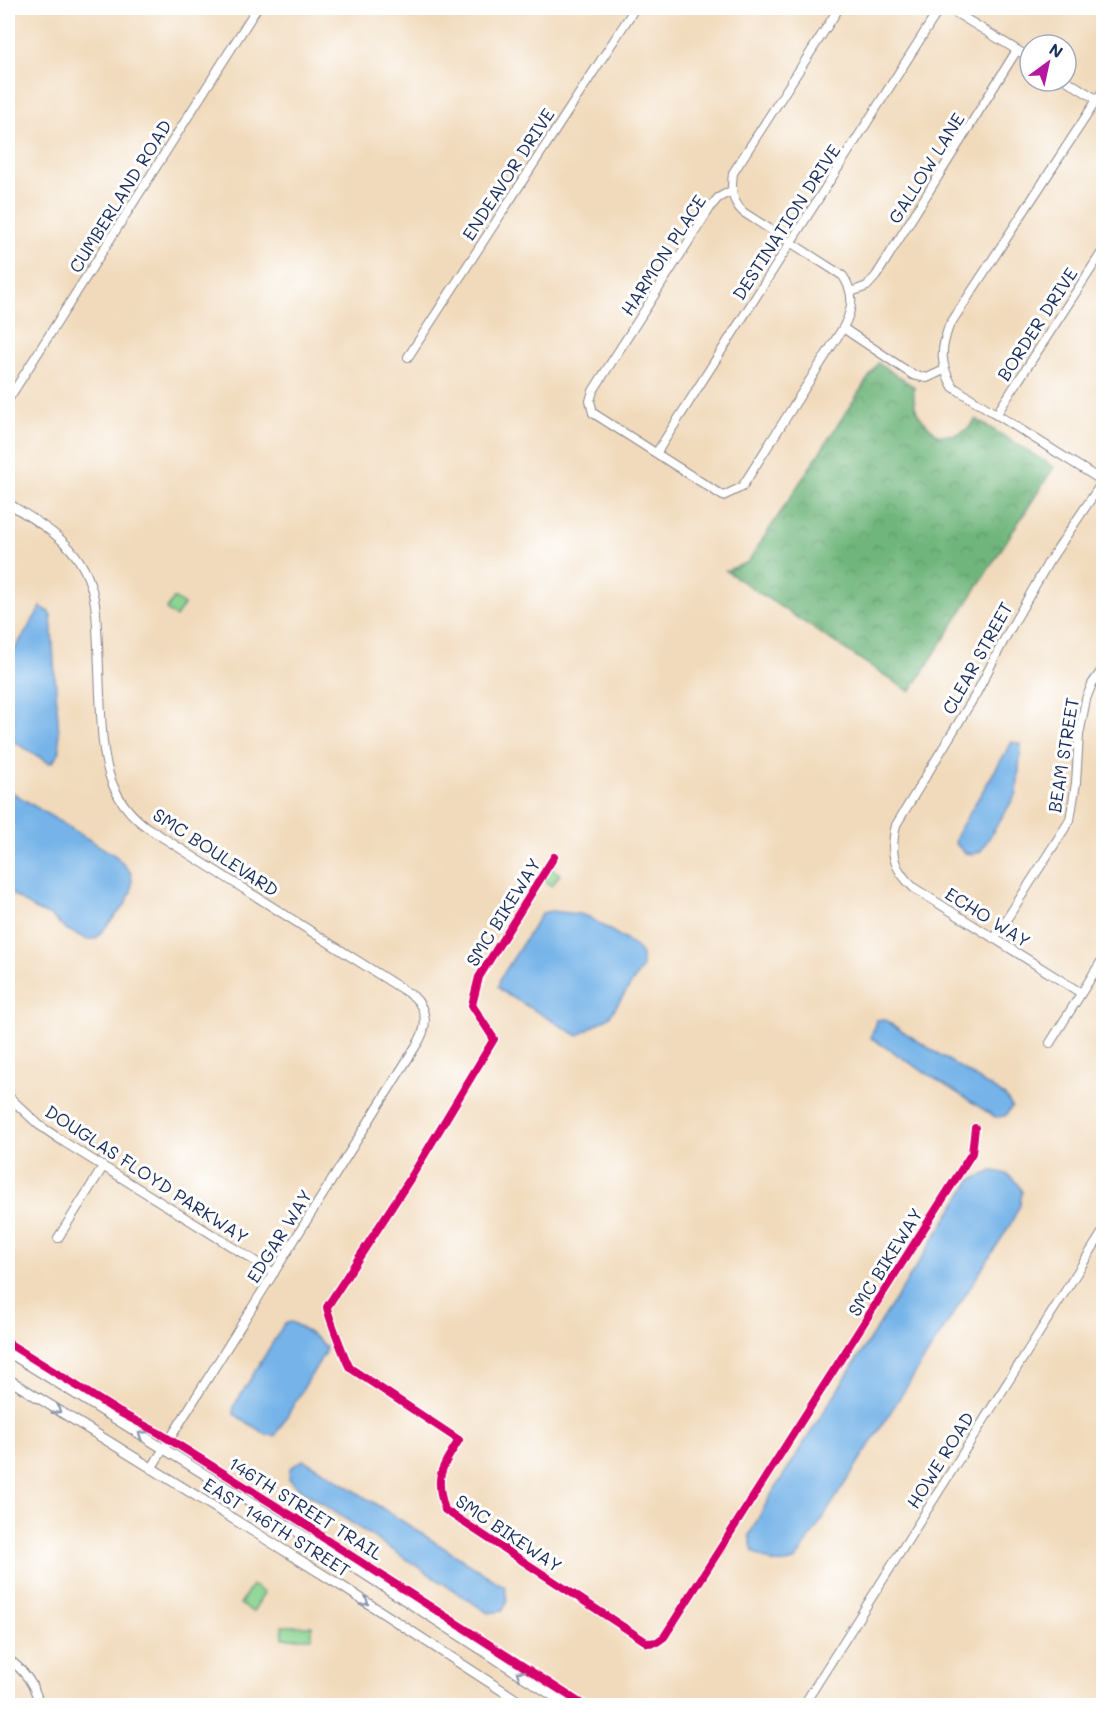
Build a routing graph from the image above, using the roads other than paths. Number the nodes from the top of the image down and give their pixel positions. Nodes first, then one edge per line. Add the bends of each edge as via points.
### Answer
1 (257, 8) edge
2 (635, 8) edge
3 (839, 8) edge
4 (940, 8) edge
5 (948, 8) edge
6 (1017, 50) joint
7 (1078, 88) edge
8 (1104, 89) edge
9 (1100, 102) edge
10 (731, 191) junction
11 (791, 243) junction
12 (1104, 249) edge
13 (851, 292) junction
14 (843, 328) junction
15 (408, 357) dead end
16 (944, 370) junction
17 (8, 400) edge
18 (996, 415) junction
19 (657, 453) junction
20 (1103, 481) edge
21 (8, 503) edge
22 (1104, 667) edge
23 (893, 854) joint
24 (994, 939) junction
25 (1104, 957) edge
26 (1081, 993) junction
27 (425, 1017) joint
28 (1050, 1043) dead end
29 (8, 1096) edge
30 (103, 1167) junction
31 (1104, 1230) edge
32 (58, 1238) dead end
33 (274, 1273) junction
34 (8, 1352) edge
35 (8, 1379) edge
36 (164, 1449) junction
37 (152, 1468) junction
38 (8, 1659) edge
39 (40, 1706) edge
40 (526, 1706) edge
41 (569, 1706) edge
42 (803, 1706) edge

1 - 17 street, CUMBERLAND ROAD
2 - 15 street, ENDEAVOR DRIVE
3 - 10 street, HARMON PLACE via 733,173
4 - 11 street, DESTINATION DRIVE
5 - 6 street
6 - 13 street, GALLOW LANE via 876,276 867,286
7 - 9 street
8 - 9 street
9 - 16 street via 949,326 942,344
10 - 11 street via 743,213
10 - 19 street, HARMON PLACE via 712,205 590,401 593,412
11 - 13 street via 843,276
11 - 19 street, DESTINATION DRIVE
12 - 18 street, BORDER DRIVE
13 - 14 street via 852,306
14 - 16 street via 912,375 927,378
14 - 19 street via 742,487 723,496
16 - 18 street via 952,387
18 - 20 street
20 - 23 street, CLEAR STREET via 1048,563 976,694 896,825
21 - 27 street, SMC BOULEVARD via 61,538 75,552 88,576 96,612 103,755 110,781 126,807 148,828 413,996
22 - 24 street, BEAM STREET via 1086,699 1078,735 1070,820
23 - 24 street, ECHO WAY via 900,875 914,888
24 - 26 street, ECHO WAY
25 - 26 street
26 - 28 street
27 - 33 street, EDGAR WAY via 419,1041
29 - 30 street, DOUGLAS FLOYD PARKWAY via 39,1125
30 - 32 street
30 - 33 street, DOUGLAS FLOYD PARKWAY
31 - 42 street, HOWE ROAD
33 - 36 street, EDGAR WAY
36 -> 34 main road, EAST 146TH STREET
35 -> 37 main road, EAST 146TH STREET
36 - 37 street, EDGAR WAY
41 -> 36 main road, EAST 146TH STREET
37 -> 40 main road, EAST 146TH STREET
38 - 39 street via 30,1681

